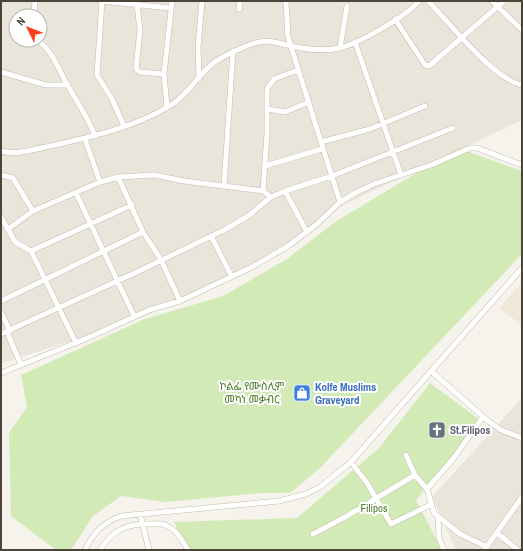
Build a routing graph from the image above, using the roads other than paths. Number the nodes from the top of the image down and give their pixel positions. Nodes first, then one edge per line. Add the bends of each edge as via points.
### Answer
1 (101, 1) edge
2 (172, 1) edge
3 (202, 1) edge
4 (240, 1) edge
5 (286, 1) edge
6 (419, 1) edge
7 (428, 1) edge
8 (492, 1) edge
9 (504, 1) edge
10 (137, 5) junction
11 (347, 6) dead end
12 (497, 6) junction
13 (171, 8) junction
14 (239, 9) dead end
15 (395, 19) junction
16 (522, 30) edge
17 (463, 37) junction
18 (355, 42) junction
19 (290, 45) junction
20 (46, 48) edge
21 (340, 48) junction
22 (233, 51) junction
23 (298, 70) junction
24 (1, 72) edge
25 (164, 74) junction
26 (199, 78) junction
27 (68, 85) junction
28 (522, 85) edge
29 (309, 102) junction
30 (425, 106) dead end
31 (167, 107) junction
32 (267, 109) junction
33 (383, 124) junction
34 (124, 126) junction
35 (453, 128) dead end
36 (95, 136) junction
37 (85, 139) junction
38 (320, 142) junction
39 (322, 149) junction
40 (1, 152) edge
41 (393, 152) junction
42 (522, 165) edge
43 (265, 166) junction
44 (1, 174) edge
45 (332, 176) junction
46 (402, 176) junction
47 (118, 177) junction
48 (100, 182) junction
49 (224, 186) junction
50 (263, 191) junction
51 (285, 191) junction
52 (76, 193) junction
53 (271, 198) junction
54 (340, 202) junction
55 (132, 205) junction
56 (33, 212) junction
57 (1, 217) edge
58 (90, 223) junction
59 (8, 229) junction
60 (144, 232) junction
61 (307, 232) junction
62 (211, 236) junction
63 (31, 251) junction
64 (104, 252) junction
65 (161, 260) junction
66 (522, 268) edge
67 (232, 277) junction
68 (46, 279) junction
69 (118, 281) junction
70 (1, 301) edge
71 (180, 301) junction
72 (60, 307) junction
73 (1, 312) edge
74 (134, 316) junction
75 (8, 332) junction
76 (1, 334) edge
77 (76, 343) junction
78 (21, 365) junction
79 (431, 371) junction
80 (1, 373) edge
81 (483, 417) junction
82 (522, 430) edge
83 (520, 437) edge
84 (406, 455) dead end
85 (351, 462) junction
86 (415, 475) junction
87 (427, 489) junction
88 (522, 497) edge
89 (376, 498) junction
90 (430, 505) junction
91 (516, 506) junction
92 (522, 510) edge
93 (140, 514) junction
94 (438, 518) junction
95 (143, 524) junction
96 (498, 533) junction
97 (313, 534) dead end
98 (486, 549) edge
99 (85, 550) edge
100 (100, 550) edge
101 (149, 550) edge
102 (188, 550) edge
103 (444, 550) edge
104 (518, 550) edge

1 - 10 street
1 - 34 street via 97,75 112,99
2 - 13 street
3 - 26 street via 198,47
4 - 14 street
5 - 19 street
6 - 15 street
7 - 17 street
8 - 12 street
9 - 12 street
10 - 13 street
10 - 25 street via 140,30 136,69 140,72
11 - 21 street
12 - 16 street
12 - 17 street
13 - 25 street
15 - 17 street via 427,66 434,63
15 - 18 street
17 - 28 street via 495,71 511,82
18 - 21 street
18 - 33 street
19 - 21 street via 317,50
19 - 22 street via 262,40
19 - 23 street
20 - 27 street via 54,57
22 - 26 street via 216,61
22 - 49 street
23 - 29 street
23 - 32 street via 270,83 267,89
24 - 27 street via 46,85
25 - 31 street
26 - 31 street via 183,96
27 - 36 street
29 - 32 street via 285,112
29 - 38 street
30 - 33 street
31 - 34 street
32 - 43 street
33 - 38 street
33 - 41 street
34 - 36 street
35 - 41 street
36 - 37 street
37 - 40 street via 21,152
37 - 48 street
38 - 39 street
39 - 43 street
39 - 45 street
41 - 45 street
41 - 46 street
42 - 46 street via 470,148
43 - 50 street
44 - 56 street via 13,178
45 - 51 street
45 - 54 street
46 - 54 street via 374,184
47 - 48 street
47 - 49 street via 154,175
47 - 55 street
48 - 52 street
49 - 50 street
50 - 53 street
51 - 53 street
51 - 61 street
52 - 56 street
52 - 58 street
53 - 62 street via 248,216
54 - 61 street
55 - 58 street
55 - 60 street
56 - 59 street
57 - 59 street
58 - 63 street
58 - 64 street
59 - 63 street via 15,242
60 - 64 street
60 - 65 street
61 - 67 street via 265,260
62 - 65 street
62 - 67 street
63 - 68 street
64 - 68 street
64 - 69 street
65 - 69 street
65 - 71 street
66 - 79 street
67 - 71 street
68 - 70 street
68 - 72 street
69 - 72 street
69 - 74 street
71 - 74 street
72 - 75 street
72 - 77 street
73 - 75 street
74 - 77 street
75 - 76 street
75 - 78 street
77 - 78 street
78 - 80 street
79 - 81 street
79 - 85 street
81 - 83 street via 501,430
81 - 87 street
82 - 83 street
84 - 86 street
85 - 89 street
85 - 93 street via 320,488 289,500
86 - 87 street
86 - 89 street
87 - 90 street
88 - 91 street
89 - 90 street via 389,522 393,524
89 - 97 street
90 - 94 street
91 - 92 street
91 - 96 street
93 - 95 street
93 - 99 street via 121,516 108,522 93,536
94 - 98 street
94 - 103 street via 439,538
95 - 100 street via 118,530 107,539
95 - 101 street
95 - 102 street via 169,527
96 - 98 street
96 - 104 street

